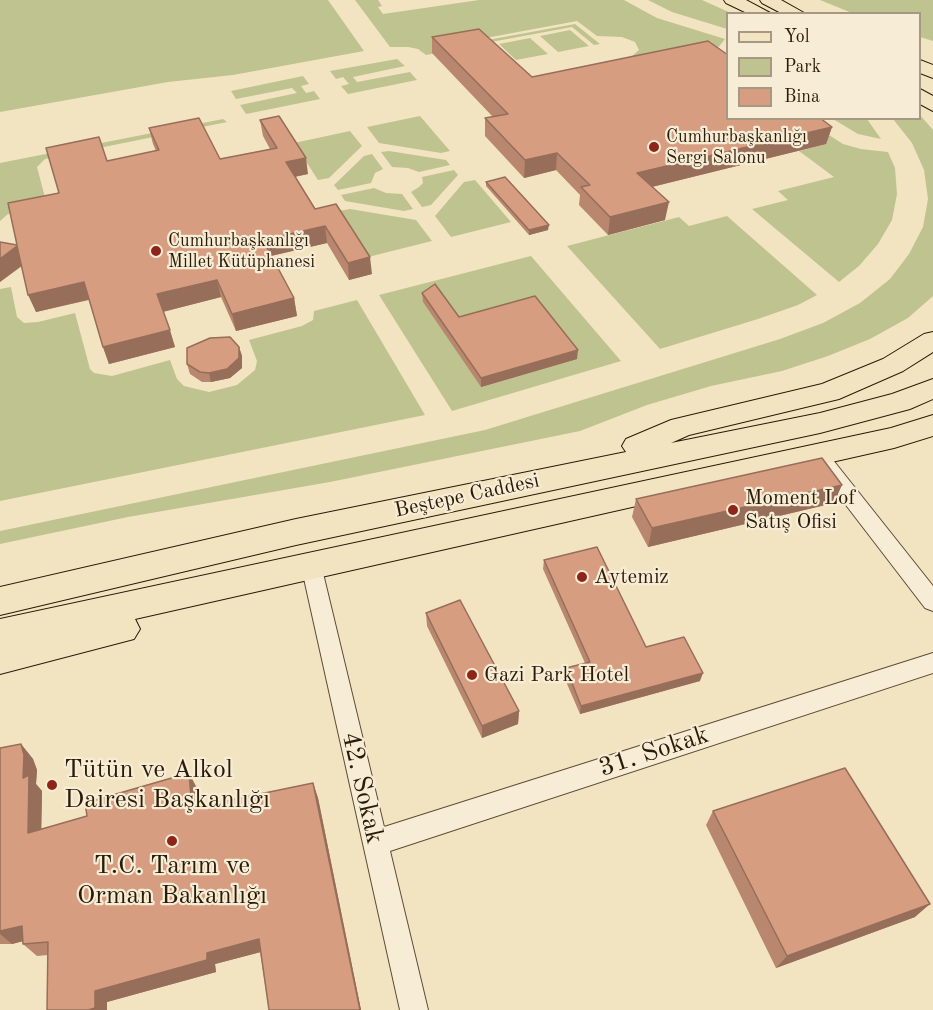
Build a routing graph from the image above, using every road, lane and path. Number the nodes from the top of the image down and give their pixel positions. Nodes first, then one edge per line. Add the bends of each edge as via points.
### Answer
1 (731, 0) edge
2 (768, 0) edge
3 (750, 12) edge
4 (759, 12) edge
5 (795, 12) edge
6 (921, 96) edge
7 (933, 105) edge
8 (933, 340) edge
9 (933, 388) edge
10 (933, 425) edge
11 (933, 431) edge
12 (894, 438) junction
13 (818, 455) junction
14 (572, 474) junction
15 (296, 532) junction
16 (311, 565) junction
17 (0, 585) edge
18 (0, 601) edge
19 (933, 603) edge
20 (0, 634) edge
21 (0, 658) edge
22 (933, 663) edge
23 (375, 843) junction
24 (414, 1010) edge

1 - 3 main road
1 - 4 main road
2 - 5 main road
6 - 7 main road
8 - 14 main road via 893,365 829,392 681,427
9 - 14 main road, Beştepe Caddesi via 900,402 820,423
10 - 12 main road, Beştepe Caddesi
11 - 12 main road, Beştepe Caddesi
12 - 13 main road, Beştepe Caddesi
13 - 16 main road, Beştepe Caddesi
13 - 19 street
14 - 15 main road, Beştepe Caddesi
15 - 17 main road
15 - 18 main road, Beştepe Caddesi
16 - 20 main road, Beştepe Caddesi
16 - 21 main road via 261,596
16 - 23 street, 42. Sokak
22 - 23 street, 31. Sokak
23 - 24 street, 42. Sokak

